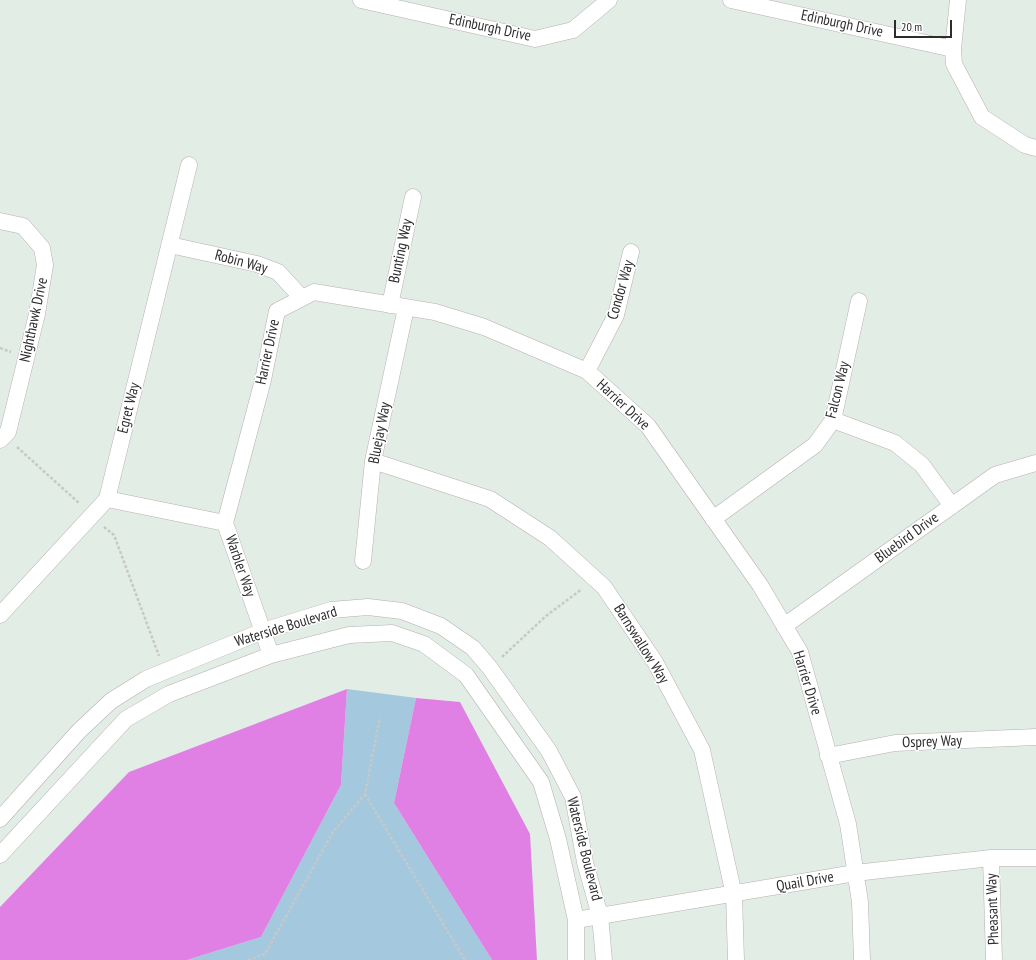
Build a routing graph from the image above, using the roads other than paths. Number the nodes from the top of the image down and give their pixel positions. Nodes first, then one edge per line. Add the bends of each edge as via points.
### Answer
1 (361, 0) edge
2 (609, 0) edge
3 (731, 0) edge
4 (958, 0) edge
5 (395, 4) edge
6 (953, 49) junction
7 (1036, 148) edge
8 (189, 165) dead end
9 (413, 197) dead end
10 (0, 221) edge
11 (170, 245) junction
12 (631, 252) dead end
13 (302, 298) junction
14 (858, 300) dead end
15 (390, 305) junction
16 (406, 308) junction
17 (587, 371) junction
18 (833, 420) junction
19 (2, 438) edge
20 (373, 461) junction
21 (1036, 463) edge
22 (107, 499) junction
23 (952, 506) junction
24 (714, 519) junction
25 (225, 523) junction
26 (363, 561) dead end
27 (0, 615) edge
28 (784, 626) junction
29 (263, 631) junction
30 (271, 655) junction
31 (1036, 737) edge
32 (828, 756) junction
33 (0, 819) edge
34 (0, 855) edge
35 (991, 858) junction
36 (1036, 858) edge
37 (855, 873) junction
38 (734, 895) junction
39 (600, 916) junction
40 (576, 920) junction
41 (576, 960) edge
42 (604, 960) edge
43 (736, 960) edge
44 (862, 960) edge
45 (994, 960) edge

1 - 5 street, Edinburgh Drive
2 - 5 street, Edinburgh Drive via 573,30 535,39
3 - 6 street, Edinburgh Drive
4 - 6 street
6 - 7 street via 954,64 982,117 1025,145
8 - 11 street, Egret Way
9 - 15 street, Bunting Way
10 - 19 street, Nighthawk Drive via 23,226 42,248 45,265 37,314 8,432
11 - 13 street, Robin Way via 257,264 278,272
11 - 22 street, Egret Way
12 - 17 street, Condor Way via 616,315
13 - 15 street, Harrier Drive via 314,292
13 - 25 street, Harrier Drive via 277,311 263,380
14 - 18 street, Falcon Way
15 - 16 street, Harrier Drive
16 - 17 street, Harrier Drive via 435,312 484,327
16 - 20 street, Bluejay Way
17 - 24 street, Harrier Drive via 648,426
18 - 23 street via 895,443 922,465
18 - 24 street, Falcon Way via 815,446
20 - 26 street, Bluejay Way
20 - 38 street, Barnswallow Way via 490,499 550,538 604,587 655,662 702,750
21 - 23 street, Bluebird Drive via 995,475
22 - 25 street, Warbler Way
22 - 27 street, Egret Way
23 - 28 street, Bluebird Drive
24 - 28 street, Harrier Drive via 760,585
25 - 29 street, Warbler Way
28 - 32 street, Harrier Drive via 800,652
29 - 30 street, Warbler Way
29 - 33 street, Waterside Boulevard via 146,678 111,701 79,731
29 - 39 street, Waterside Boulevard via 330,610 368,607 402,611 441,626 473,648 549,751 573,797 585,862
30 - 34 street, Waterside Boulevard via 169,694 126,720
30 - 40 street, Waterside Boulevard via 349,635 392,633 424,644 466,675 541,782 558,839
31 - 32 street, Osprey Way via 895,743
32 - 37 street, Harrier Drive via 848,824
35 - 36 street, Quail Drive
35 - 37 street, Quail Drive
35 - 45 street, Pheasant Way
37 - 38 street, Quail Drive
37 - 44 street, Harrier Drive via 860,902
38 - 39 street, Quail Drive
38 - 43 street, Barnswallow Way
39 - 40 street, Quail Drive
39 - 42 street, Waterside Boulevard
40 - 41 street, Waterside Boulevard

